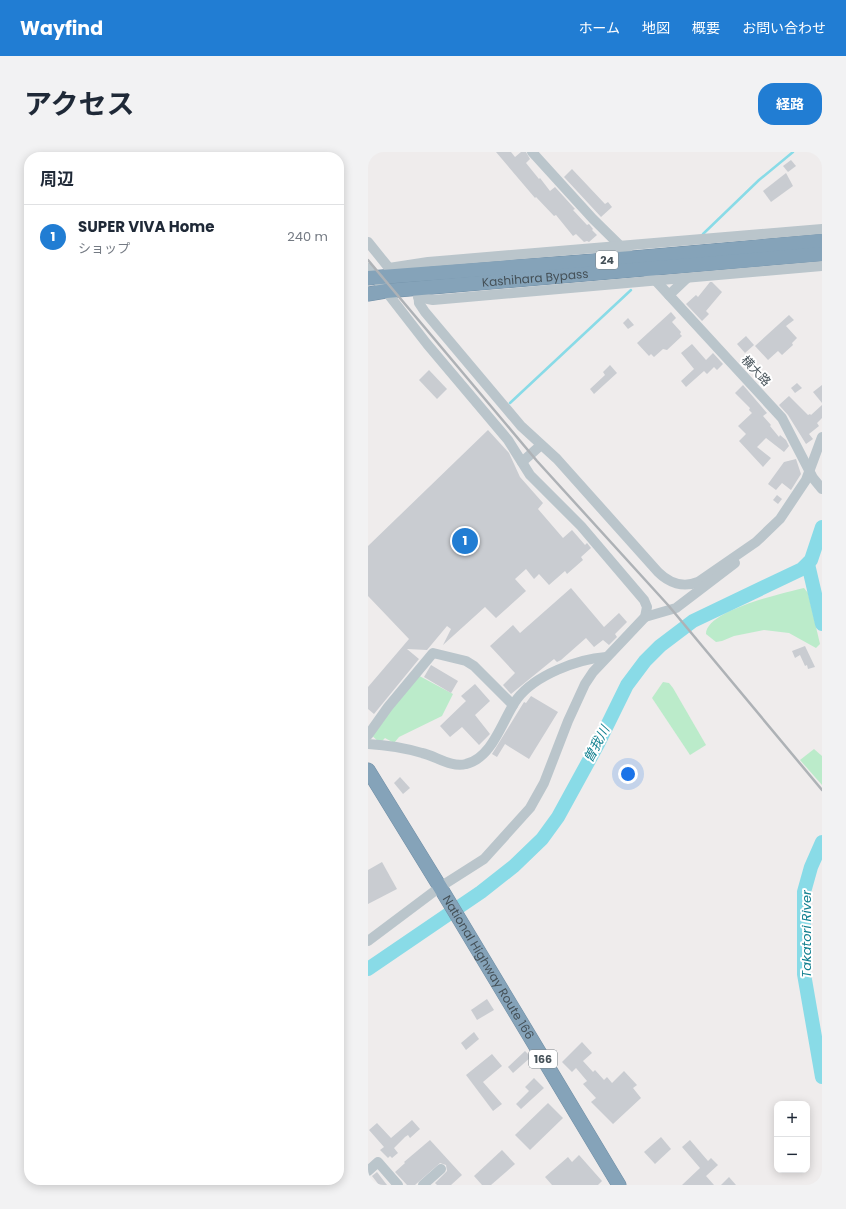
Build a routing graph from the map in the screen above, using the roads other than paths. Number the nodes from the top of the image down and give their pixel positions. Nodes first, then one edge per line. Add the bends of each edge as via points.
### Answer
1 (532, 152) edge
2 (822, 229) edge
3 (822, 241) edge
4 (368, 242) edge
5 (620, 247) junction
6 (822, 254) edge
7 (632, 258) junction
8 (822, 266) edge
9 (644, 269) junction
10 (390, 272) junction
11 (371, 274) edge
12 (687, 278) junction
13 (656, 281) junction
14 (386, 292) junction
15 (418, 293) junction
16 (368, 294) edge
17 (669, 295) junction
18 (822, 436) edge
19 (541, 444) junction
20 (522, 462) junction
21 (812, 474) junction
22 (822, 489) edge
23 (756, 542) junction
24 (645, 617) junction
25 (606, 657) junction
26 (513, 705) junction
27 (368, 735) edge
28 (368, 744) edge
29 (368, 770) edge
30 (440, 887) junction
31 (368, 941) edge
32 (441, 1168) dead end
33 (368, 1170) edge
34 (398, 1185) edge
35 (423, 1185) edge
36 (619, 1185) edge

1 - 5 street
2 - 5 street
3 - 7 highway, Kashihara Bypass / 24
4 - 10 street
5 - 7 street, 横大路
5 - 10 street via 428,262
6 - 9 highway, Kashihara Bypass / 24
7 - 9 street, 横大路
7 - 10 highway, Kashihara Bypass / 24
8 - 12 street
9 - 13 street, 横大路
9 - 15 highway, Kashihara Bypass / 24
10 - 11 highway, Kashihara Bypass / 24
11 - 14 street
12 - 13 street
12 - 17 street
13 - 15 street via 433,300
13 - 17 street, 横大路
14 - 15 highway, Kashihara Bypass / 24
14 - 16 highway, Kashihara Bypass / 24
14 - 20 street via 508,440
15 - 19 street via 425,312 521,426
17 - 21 street, 横大路 via 782,418
18 - 21 street
19 - 20 street
19 - 23 street via 665,579 675,583 698,582
20 - 24 street via 530,475 581,526 644,600 647,607
21 - 22 street, 横大路
21 - 23 street via 780,519
23 - 24 street via 735,563 684,603 667,612
24 - 25 street
25 - 26 street via 592,658 565,666 532,685
25 - 30 street via 593,672 578,699 544,783 530,808 484,860
26 - 27 street via 474,666 466,661 433,653
26 - 28 street via 490,745 477,758 465,765 448,763 422,753
29 - 30 highway, National Highway Route 166 / 166
30 - 31 street
30 - 36 highway, National Highway Route 166 / 166
32 - 35 street
33 - 34 street via 378,1162

